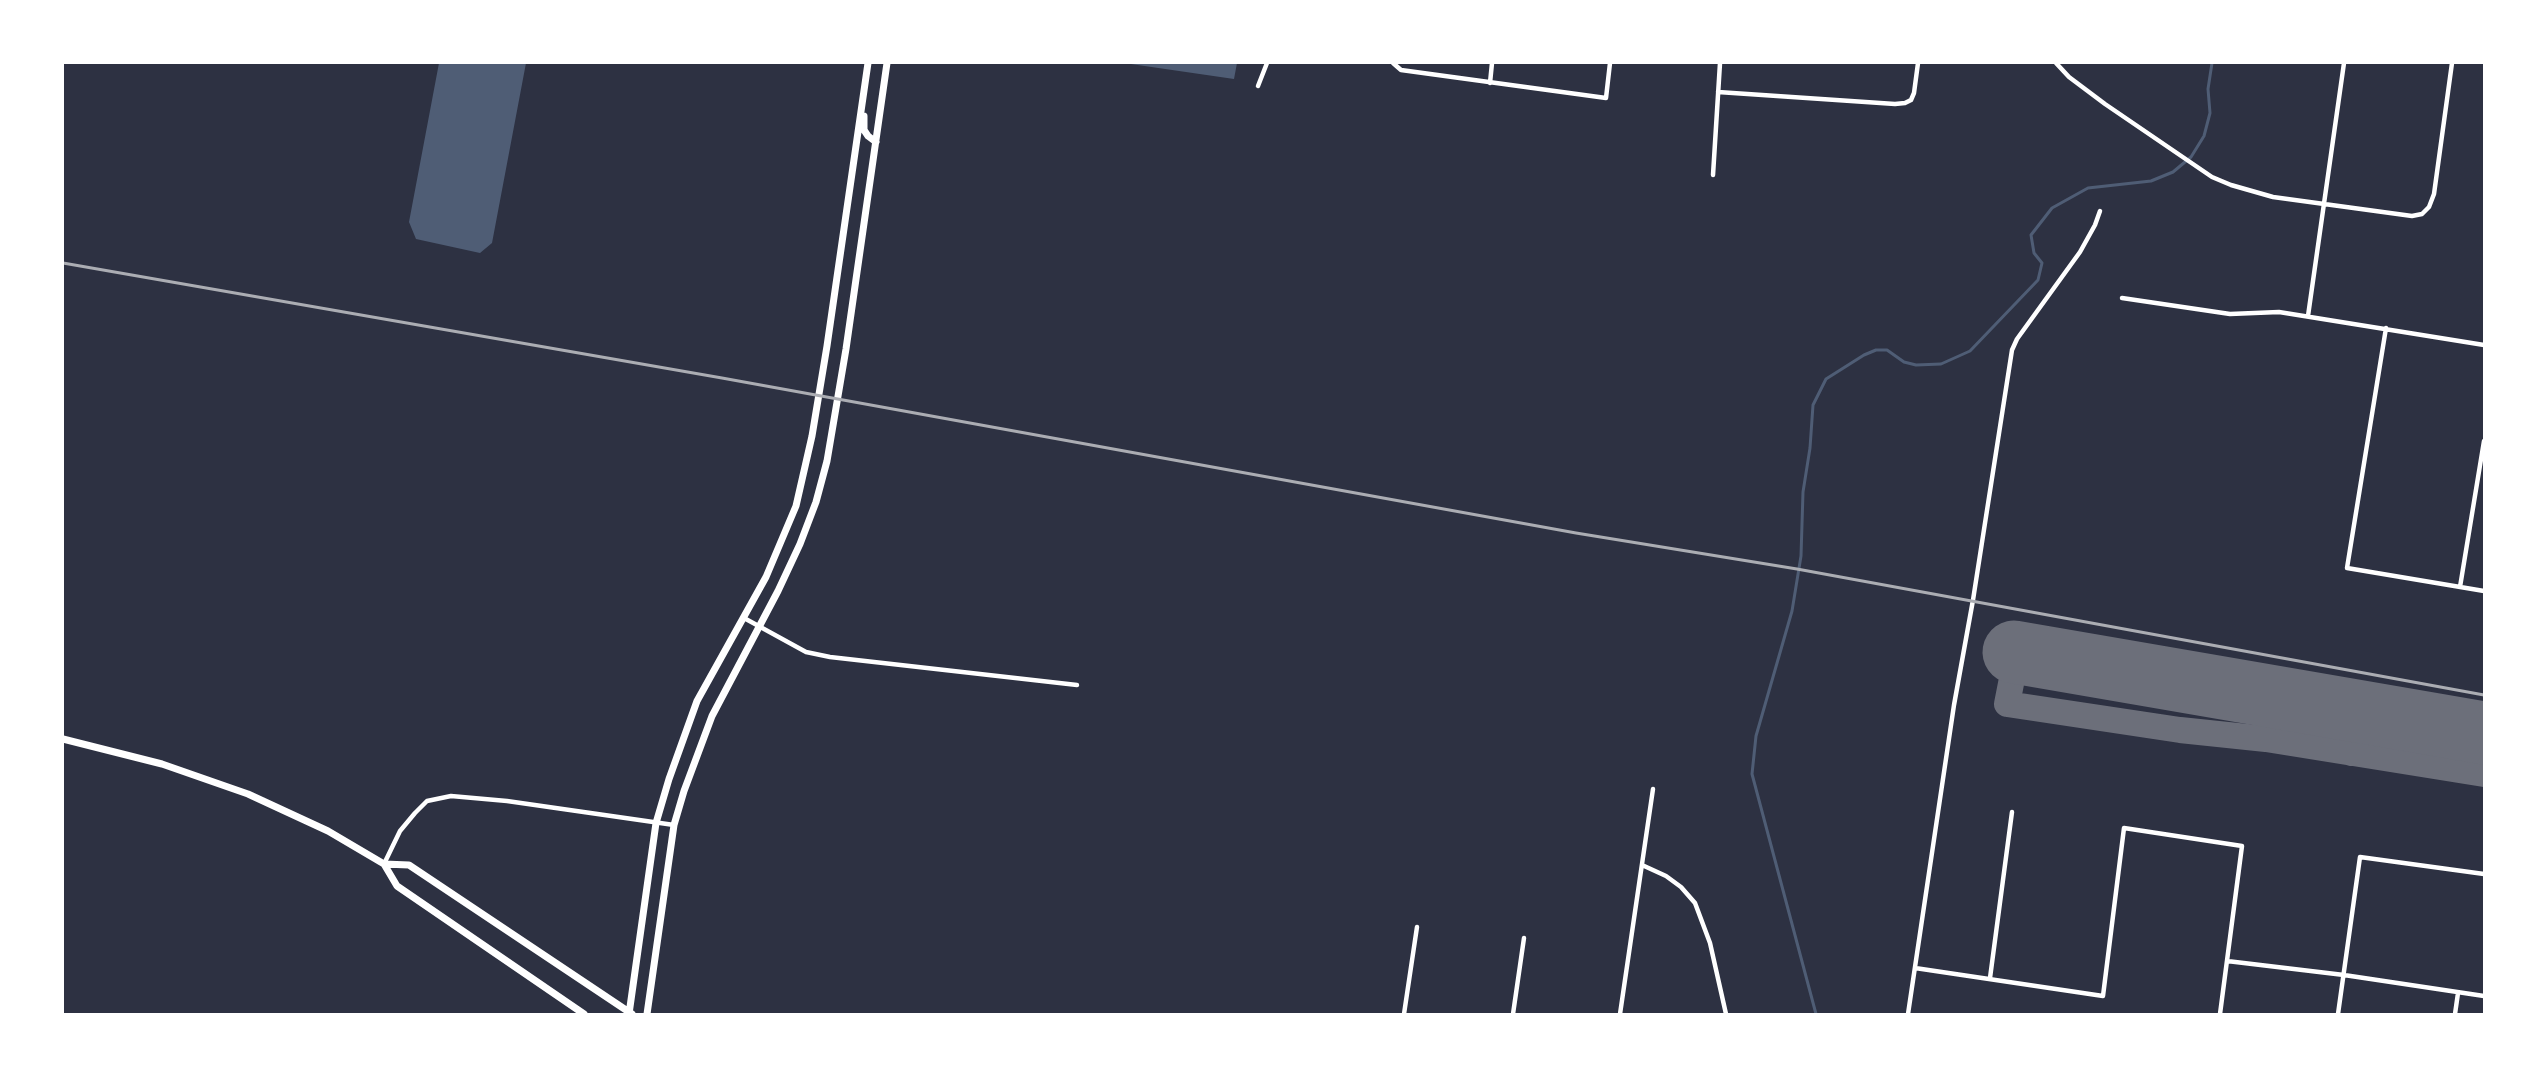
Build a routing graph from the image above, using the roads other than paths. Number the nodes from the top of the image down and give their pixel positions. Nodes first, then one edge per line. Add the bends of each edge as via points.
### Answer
1 (870, 63) edge
2 (887, 63) edge
3 (1267, 63) edge
4 (1394, 63) edge
5 (1492, 63) edge
6 (1610, 63) edge
7 (1720, 63) edge
8 (1918, 63) edge
9 (2056, 63) edge
10 (2344, 63) edge
11 (2452, 63) edge
12 (1490, 83) junction
13 (1258, 86) dead end
14 (1718, 92) junction
15 (876, 142) junction
16 (1713, 175) dead end
17 (2324, 203) junction
18 (2100, 211) dead end
19 (2122, 298) dead end
20 (2308, 316) junction
21 (2386, 328) junction
22 (2484, 345) edge
23 (2484, 441) edge
24 (2460, 587) junction
25 (2484, 591) edge
26 (744, 618) junction
27 (760, 626) junction
28 (1077, 686) dead end
29 (63, 739) edge
30 (1653, 789) dead end
31 (2012, 812) dead end
32 (656, 823) junction
33 (674, 825) junction
34 (384, 864) junction
35 (1642, 865) junction
36 (2484, 874) edge
37 (1417, 927) dead end
38 (1524, 938) dead end
39 (2227, 961) junction
40 (1915, 968) junction
41 (2343, 975) junction
42 (1990, 978) junction
43 (2458, 993) junction
44 (2484, 996) edge
45 (630, 1013) edge
46 (584, 1014) edge
47 (647, 1014) edge
48 (1404, 1014) edge
49 (1513, 1014) edge
50 (1620, 1014) edge
51 (1726, 1014) edge
52 (1908, 1014) edge
53 (2220, 1014) edge
54 (2338, 1014) edge
55 (2455, 1014) edge

1 - 15 main road via 864,130
1 - 26 main road via 812,436 796,506
2 - 15 main road
3 - 13 street
4 - 12 street via 1401,70
5 - 12 street
6 - 12 street via 1606,98
7 - 14 street
8 - 14 street via 1914,93 1905,103
9 - 17 street via 2105,104 2212,177 2250,192
10 - 17 street
11 - 17 street via 2429,207 2422,214 2403,216
14 - 16 street
15 - 27 main road via 827,460 800,543
17 - 20 street
18 - 40 street via 2080,252 2012,350
19 - 20 street via 2230,314 2266,311
20 - 21 street
21 - 22 street
21 - 24 street via 2348,568
23 - 24 street
24 - 25 street
26 - 27 street
26 - 32 main road via 697,701
27 - 28 street via 806,652 830,657
27 - 33 main road via 712,716
29 - 34 main road via 162,764 248,794 328,831
30 - 35 street
31 - 42 street
32 - 33 street
32 - 34 street via 451,796 427,801 415,813 400,831
32 - 45 main road
33 - 47 main road
34 - 45 main road via 409,866 421,872
34 - 46 main road via 397,886
35 - 50 street
35 - 51 street via 1666,876 1695,903 1710,943
36 - 41 street via 2360,857
37 - 48 street
38 - 49 street
39 - 41 street
39 - 42 street via 2242,846 2124,828 2103,996
39 - 53 street
40 - 42 street
40 - 52 street
41 - 43 street
41 - 54 street
43 - 44 street
43 - 55 street

